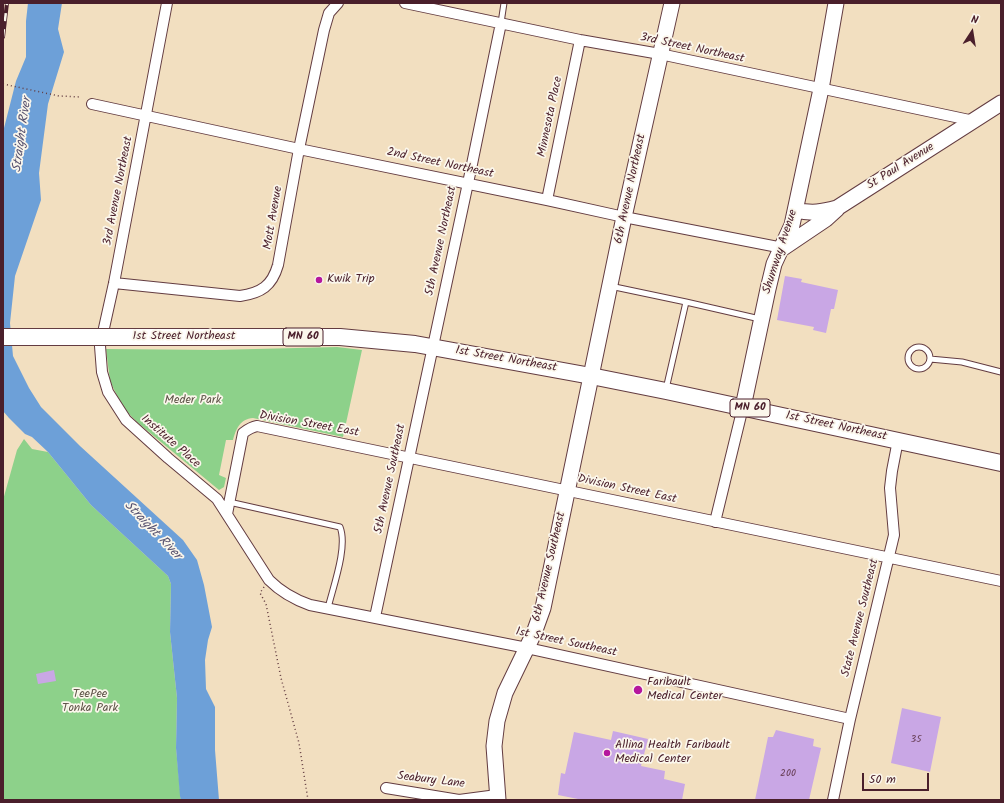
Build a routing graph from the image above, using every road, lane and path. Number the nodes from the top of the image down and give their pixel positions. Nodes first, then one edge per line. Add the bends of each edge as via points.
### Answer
1 (167, 3) edge
2 (338, 3) edge
3 (405, 3) edge
4 (504, 3) edge
5 (672, 3) edge
6 (836, 3) edge
7 (501, 23) junction
8 (580, 40) junction
9 (660, 54) junction
10 (4, 84) edge
11 (821, 89) junction
12 (81, 97) dead end
13 (92, 104) dead end
14 (1000, 107) edge
15 (146, 115) junction
16 (974, 121) junction
17 (299, 149) junction
18 (468, 184) junction
19 (547, 200) junction
20 (838, 208) junction
21 (796, 210) junction
22 (624, 217) junction
23 (783, 248) junction
24 (114, 283) junction
25 (610, 286) junction
26 (686, 302) junction
27 (761, 319) junction
28 (3, 338) edge
29 (433, 347) junction
30 (930, 359) junction
31 (1001, 372) edge
32 (591, 376) junction
33 (104, 383) joint
34 (666, 390) junction
35 (743, 407) junction
36 (898, 440) junction
37 (409, 457) junction
38 (1001, 463) edge
39 (568, 490) junction
40 (229, 502) junction
41 (227, 514) junction
42 (715, 522) junction
43 (889, 558) junction
44 (269, 580) junction
45 (1001, 582) edge
46 (328, 608) junction
47 (375, 617) junction
48 (527, 648) junction
49 (850, 719) junction
50 (386, 788) dead end
51 (497, 798) edge
52 (308, 800) edge
53 (833, 800) edge

1 - 15 street, 3rd Avenue Northeast
2 - 17 street, Mott Avenue via 329,14 324,30
3 - 7 street, 3rd Street Northeast
4 - 7 lane
5 - 9 street, 6th Avenue Northeast
6 - 11 street, Shumway Avenue
7 - 8 street, 3rd Street Northeast
7 - 18 street, 5th Avenue Northeast
8 - 9 street, 3rd Street Northeast
8 - 19 street, Minnesota Place
9 - 11 street, 3rd Street Northeast
9 - 22 street, 6th Avenue Northeast
10 - 12 path via 59,96
11 - 16 street, 3rd Street Northeast
11 - 21 street, Shumway Avenue
13 - 15 street, 2nd Street Northeast
14 - 16 street, St Paul Avenue
15 - 17 street, 2nd Street Northeast
15 - 24 street, 3rd Avenue Northeast
16 - 20 street, St Paul Avenue
17 - 18 street, 2nd Street Northeast
17 - 24 street, Mott Avenue via 278,265 273,278 263,289 240,296
18 - 19 street, 2nd Street Northeast
18 - 29 street, 5th Avenue Northeast
19 - 22 street, 2nd Street Northeast
20 - 21 street, St Paul Avenue via 810,213
20 - 23 street via 826,220
21 - 23 street, Shumway Avenue
22 - 23 street, 2nd Street Northeast
22 - 25 street, 6th Avenue Northeast
23 - 27 street, Shumway Avenue via 774,264
24 - 33 street, 3rd Avenue Northeast via 100,346
25 - 26 lane
25 - 32 street, 6th Avenue Northeast
26 - 27 lane
26 - 34 lane
27 - 35 street, Shumway Avenue
28 - 29 main road, 1st Street Northeast / MN 60, bridge via 340,337
29 - 32 main road, 1st Street Northeast / MN 60
29 - 37 street, 5th Avenue Southeast
30 - 30 lane via 923,347 912,349 908,354 913,368 921,369
30 - 31 lane via 962,362
32 - 34 main road, 1st Street Northeast / MN 60
32 - 39 street, 6th Avenue Southeast
33 - 41 street, Institute Place via 126,420 217,499
34 - 35 main road, 1st Street Northeast / MN 60
35 - 36 main road, 1st Street Northeast / MN 60
35 - 42 street, Shumway Avenue
36 - 38 main road, 1st Street Northeast / MN 60
36 - 43 street, State Avenue Southeast via 890,488 894,535
37 - 39 street, Division Street East
37 - 40 street, Division Street East via 253,426 243,434
37 - 47 street, 5th Avenue Southeast
39 - 42 street, Division Street East
39 - 48 street, 6th Avenue Southeast via 543,608
40 - 41 street
40 - 46 lane via 340,527 343,548
41 - 44 street, Institute Place
42 - 43 street, Division Street East
43 - 45 street, Division Street East
43 - 49 street, State Avenue Southeast
44 - 46 street, 1st Street Southeast via 293,599
44 - 52 path via 260,593 266,604 281,678 299,743
46 - 47 street, 1st Street Southeast
47 - 48 street, 1st Street Southeast
48 - 49 street, 1st Street Southeast
48 - 51 street, 6th Avenue Southeast via 505,693 497,721 494,746
49 - 53 street, State Avenue Southeast
50 - 51 street, Seabury Lane via 459,800

